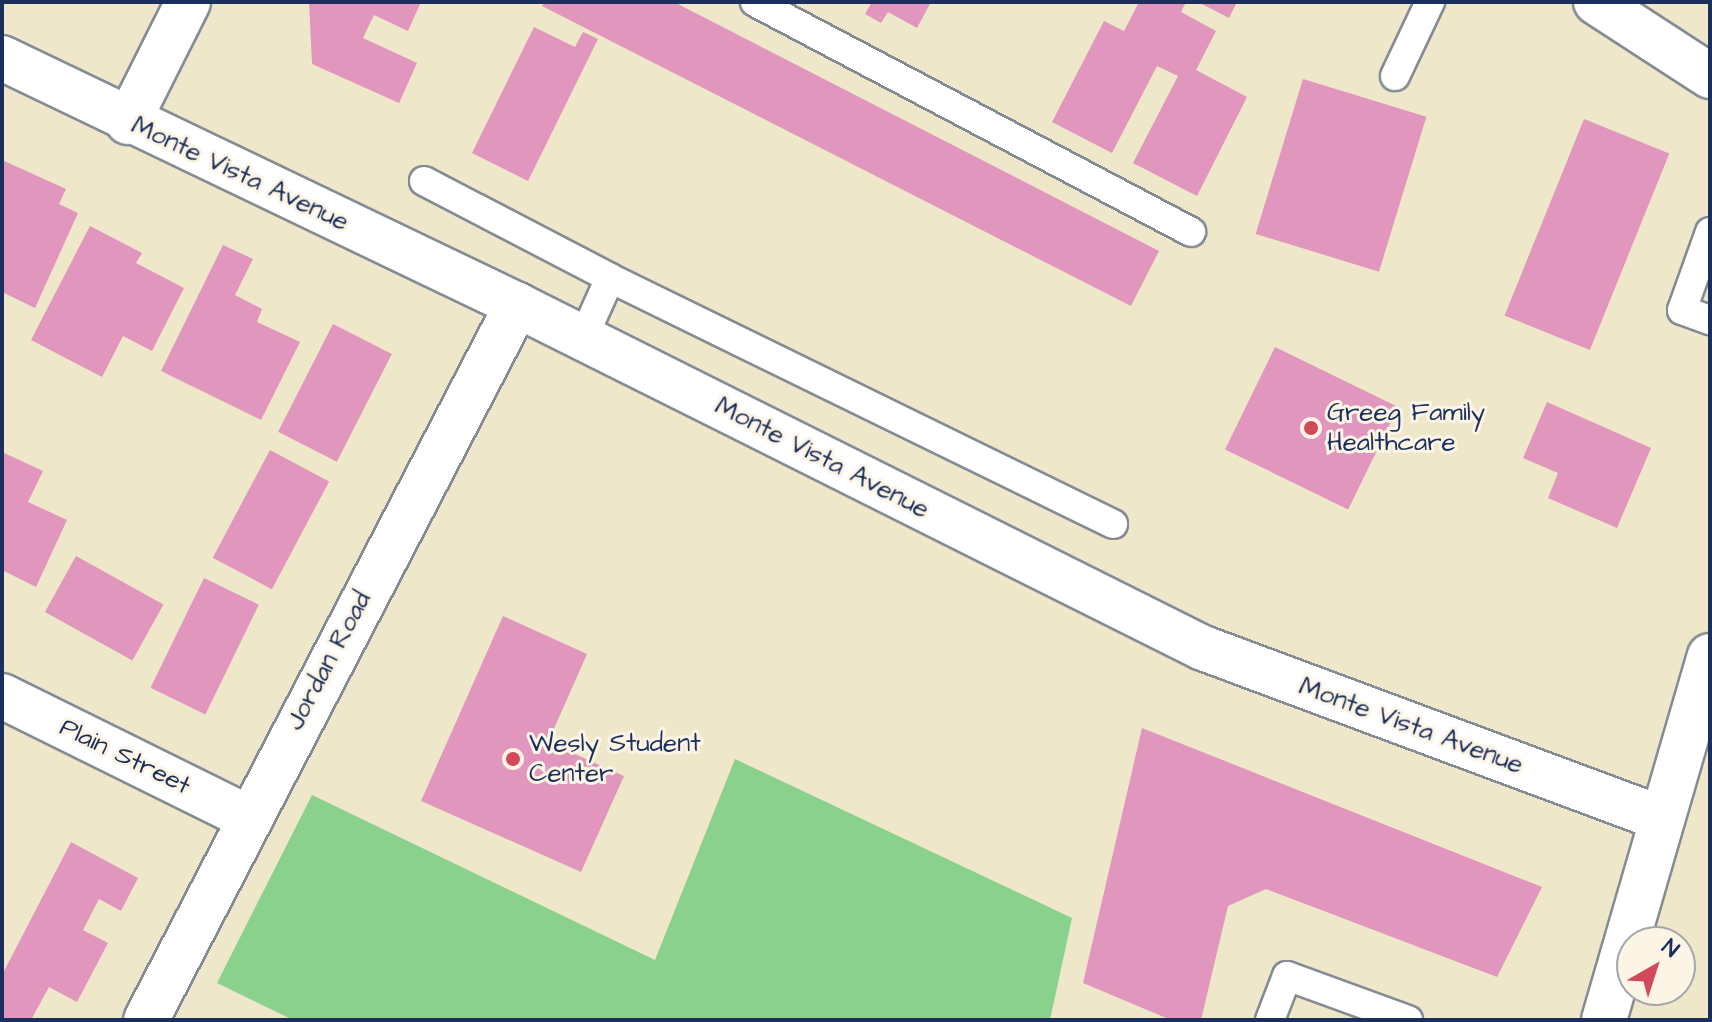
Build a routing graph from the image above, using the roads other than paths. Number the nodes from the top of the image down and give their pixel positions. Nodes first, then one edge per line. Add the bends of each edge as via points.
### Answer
1 (188, 2) edge
2 (755, 2) edge
3 (1430, 2) edge
4 (1596, 2) edge
5 (2, 58) edge
6 (1395, 76) dead end
7 (1710, 76) edge
8 (128, 122) junction
9 (424, 181) dead end
10 (1191, 232) dead end
11 (1710, 232) edge
12 (610, 278) junction
13 (517, 305) junction
14 (1710, 320) edge
15 (583, 338) junction
16 (1113, 524) dead end
17 (1710, 656) edge
18 (2, 696) edge
19 (247, 817) junction
20 (1659, 818) junction
21 (146, 1020) edge
22 (1270, 1020) edge
23 (1408, 1020) edge
24 (1604, 1020) edge

1 - 8 street
2 - 10 lane
3 - 6 lane
4 - 7 street
5 - 8 street, Monte Vista Avenue
8 - 13 street, Monte Vista Avenue
9 - 12 lane
11 - 14 lane via 1682,310
12 - 15 lane
12 - 16 lane
13 - 15 street, Monte Vista Avenue
13 - 19 street, Jordan Road
15 - 20 street, Monte Vista Avenue via 1203,648
17 - 20 street
18 - 19 street, Plain Street
19 - 21 street, Jordan Road
20 - 24 street
22 - 23 lane via 1287,976

